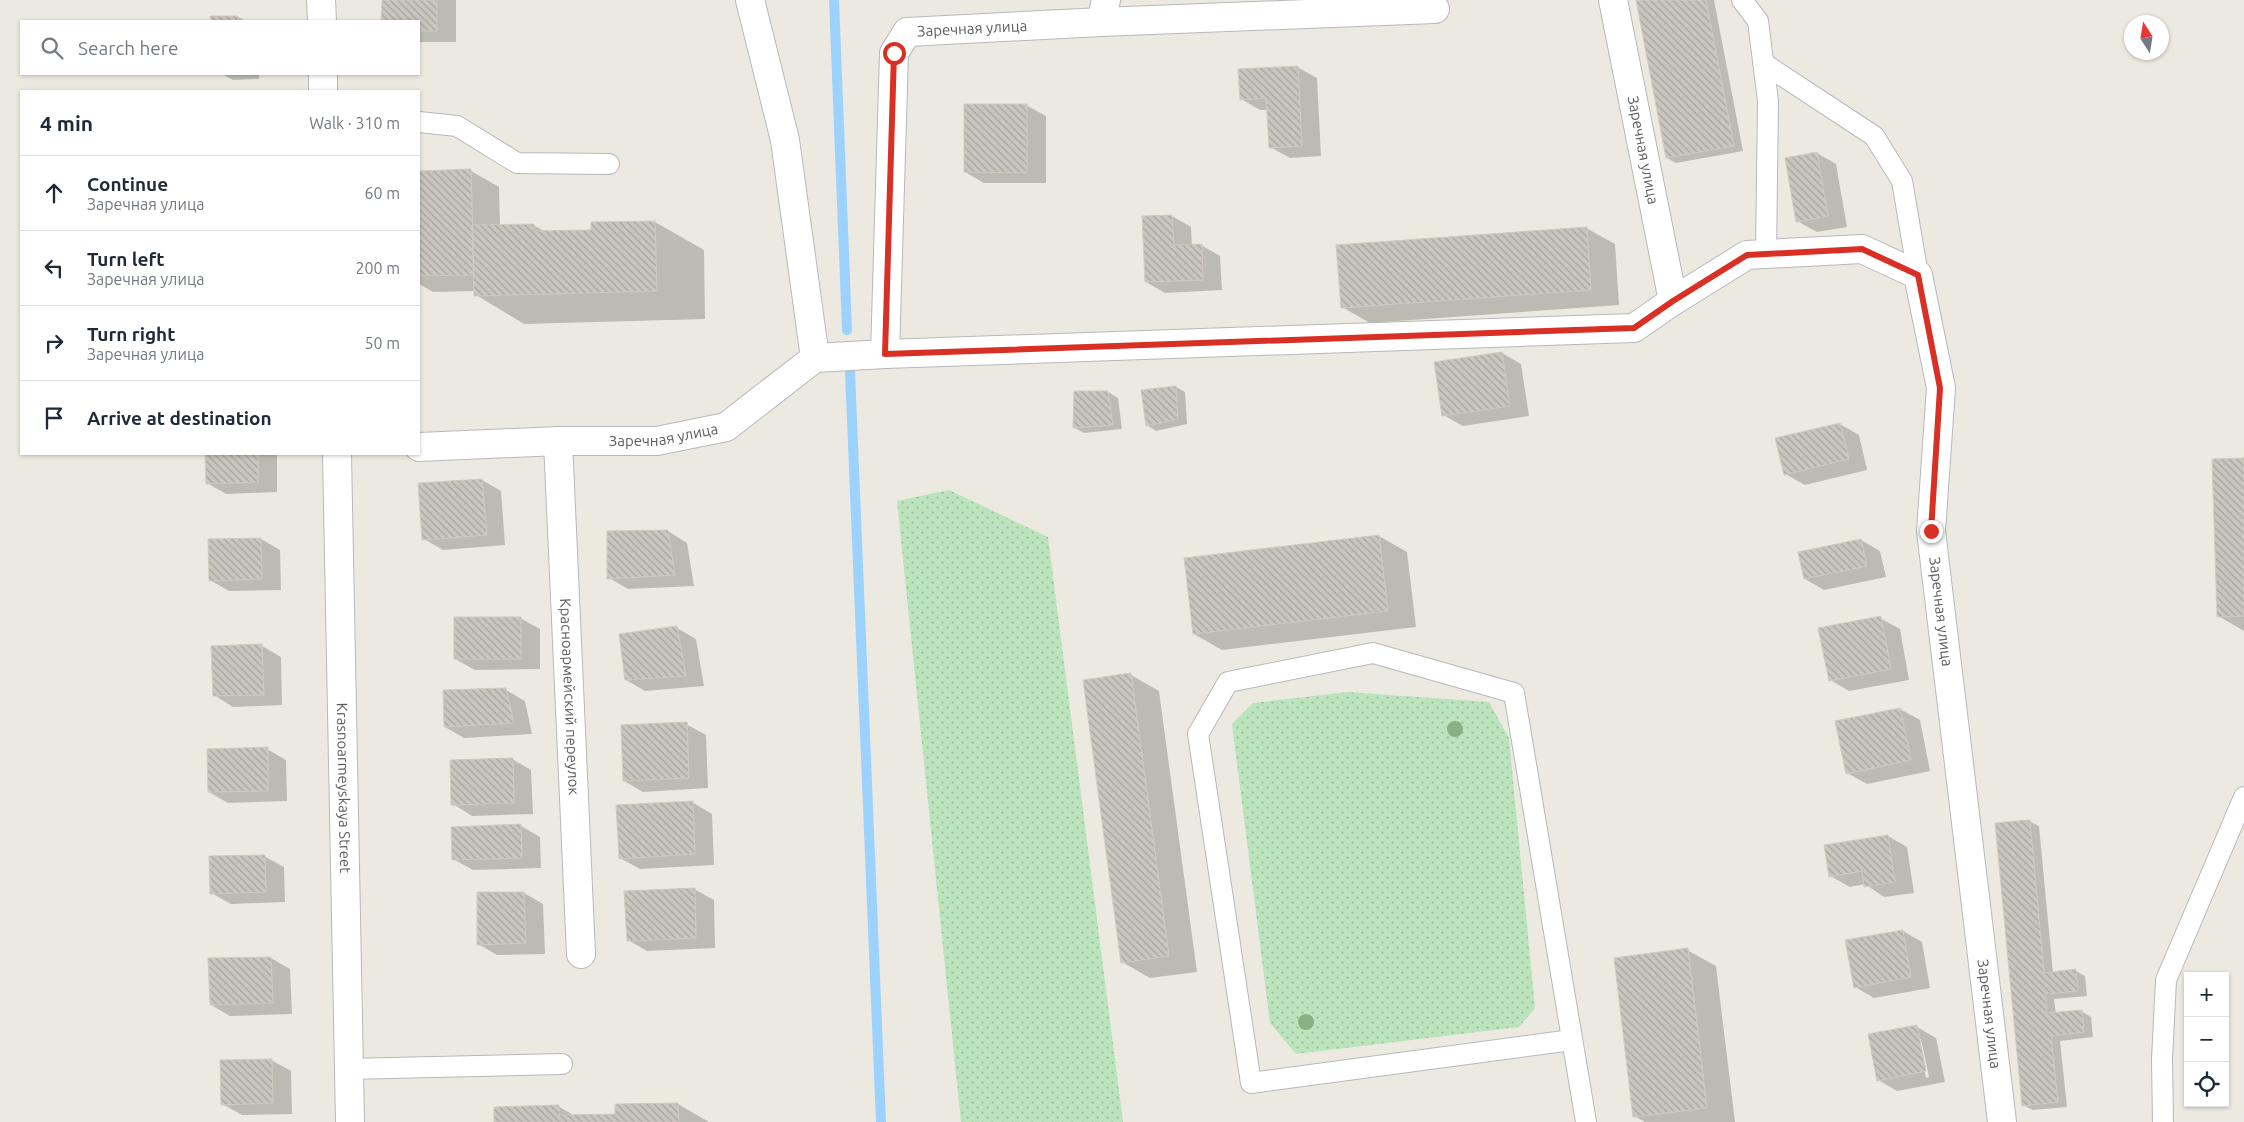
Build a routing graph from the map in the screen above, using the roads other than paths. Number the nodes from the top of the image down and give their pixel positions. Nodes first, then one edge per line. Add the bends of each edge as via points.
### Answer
1 (321, 0) edge
2 (750, 0) edge
3 (1613, 0) edge
4 (1742, 0) edge
5 (1435, 9) dead end
6 (1104, 11) edge
7 (322, 20) edge
8 (1763, 63) junction
9 (323, 75) edge
10 (323, 90) edge
11 (420, 122) edge
12 (609, 164) dead end
13 (1766, 254) junction
14 (1918, 275) junction
15 (1673, 301) junction
16 (885, 354) junction
17 (815, 358) junction
18 (558, 441) junction
19 (420, 447) edge
20 (338, 455) edge
21 (2244, 797) edge
22 (581, 954) dead end
23 (1572, 1040) junction
24 (562, 1064) dead end
25 (348, 1069) junction
26 (350, 1122) edge
27 (1586, 1122) edge
28 (2002, 1122) edge
29 (2163, 1122) edge

1 - 7 street
2 - 17 street via 785,140
3 - 15 street, Заречная улица
4 - 8 lane via 1758,21
5 - 6 street
6 - 16 street, Заречная улица via 907,32 894,53
8 - 13 lane via 1768,101
8 - 14 lane via 1874,136 1902,181
9 - 10 street
11 - 12 lane via 457,126 517,163
13 - 14 street via 1862,249
13 - 15 street via 1747,255
14 - 28 street, Заречная улица via 1940,388 1931,531
15 - 16 street via 1634,328
16 - 17 street
17 - 18 street, Заречная улица via 726,428 657,441
18 - 19 street, Заречная улица
18 - 22 street, Красноармейский переулок
20 - 25 street, Krasnoarmeyskaya Street
21 - 29 lane via 2166,980
23 - 23 lane via 1251,1083 1198,734 1228,682 1373,653 1514,693
23 - 27 lane
24 - 25 lane
25 - 26 street, Krasnoarmeyskaya Street

